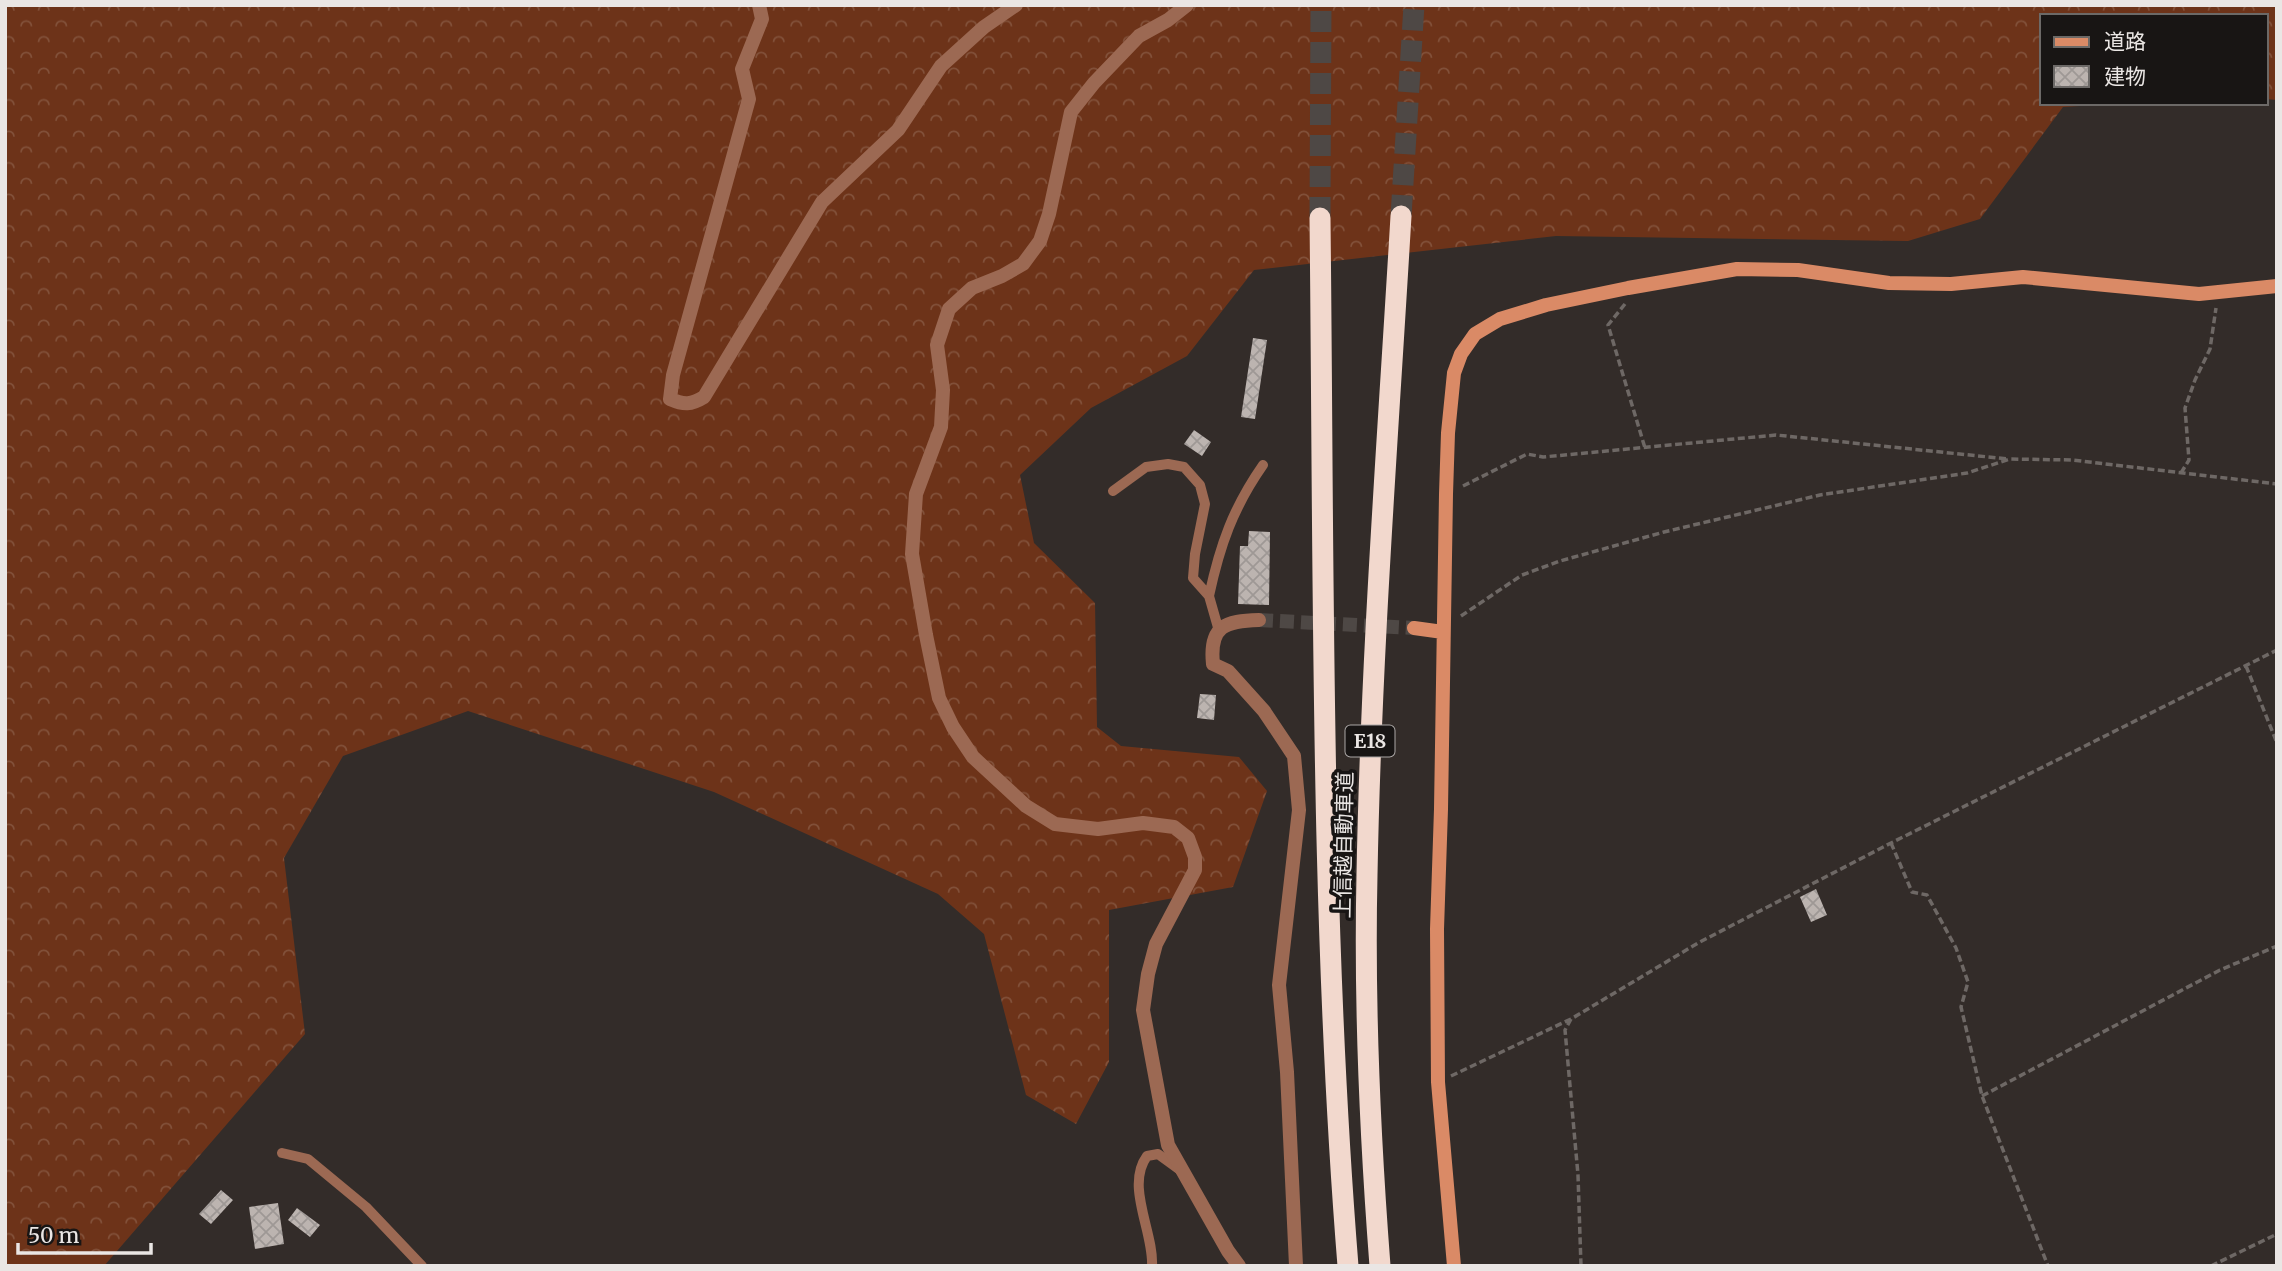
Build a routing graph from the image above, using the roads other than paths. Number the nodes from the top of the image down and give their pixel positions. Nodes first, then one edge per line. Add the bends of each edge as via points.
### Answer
1 (759, 5) edge
2 (1016, 5) edge
3 (1187, 5) edge
4 (1401, 216) tunnel mouth
5 (1320, 218) tunnel mouth
6 (2277, 286) edge
7 (1263, 465) dead end
8 (1114, 491) dead end
9 (1209, 596) junction
10 (1259, 620) tunnel mouth
11 (1414, 628) tunnel mouth
12 (1219, 631) junction
13 (1443, 632) junction
14 (282, 1153) dead end
15 (1185, 1174) junction
16 (422, 1266) edge
17 (1152, 1266) edge
18 (1239, 1266) edge
19 (1296, 1266) edge
20 (1348, 1266) edge
21 (1380, 1266) edge
22 (1454, 1266) edge

1 - 2 street via 762,19 742,69 749,99 673,374 670,399 682,405 704,397 822,202 898,130 941,66
3 - 15 street via 1139,36 1071,112 1049,214 1040,241 1023,264 972,288 949,309 937,345 943,390 941,427 916,494 912,554 939,698 973,757 1026,806 1055,824 1098,829 1143,823 1174,827 1188,838 1195,870 1156,944 1143,1010 1168,1145
4 - 21 highway, 上信越自動車道 / E18 via 1373,664 1366,878 1369,1085
5 - 20 highway, 上信越自動車道 / E18 via 1327,864
6 - 13 street via 2199,294 2023,277 1951,284 1889,283 1798,270 1737,269 1546,305 1500,319 1475,334 1454,373
7 - 9 lane via 1242,495 1218,556
8 - 9 lane via 1146,467 1184,467 1200,485 1205,504 1193,578
9 - 12 lane
10 - 12 street via 1235,621
11 - 13 street
12 - 19 street via 1212,647 1213,664 1228,671 1265,711 1294,756 1299,810 1279,985
13 - 22 street via 1438,1082
14 - 16 lane via 308,1159 366,1207
15 - 17 lane via 1157,1154 1147,1156 1138,1168
15 - 18 street

